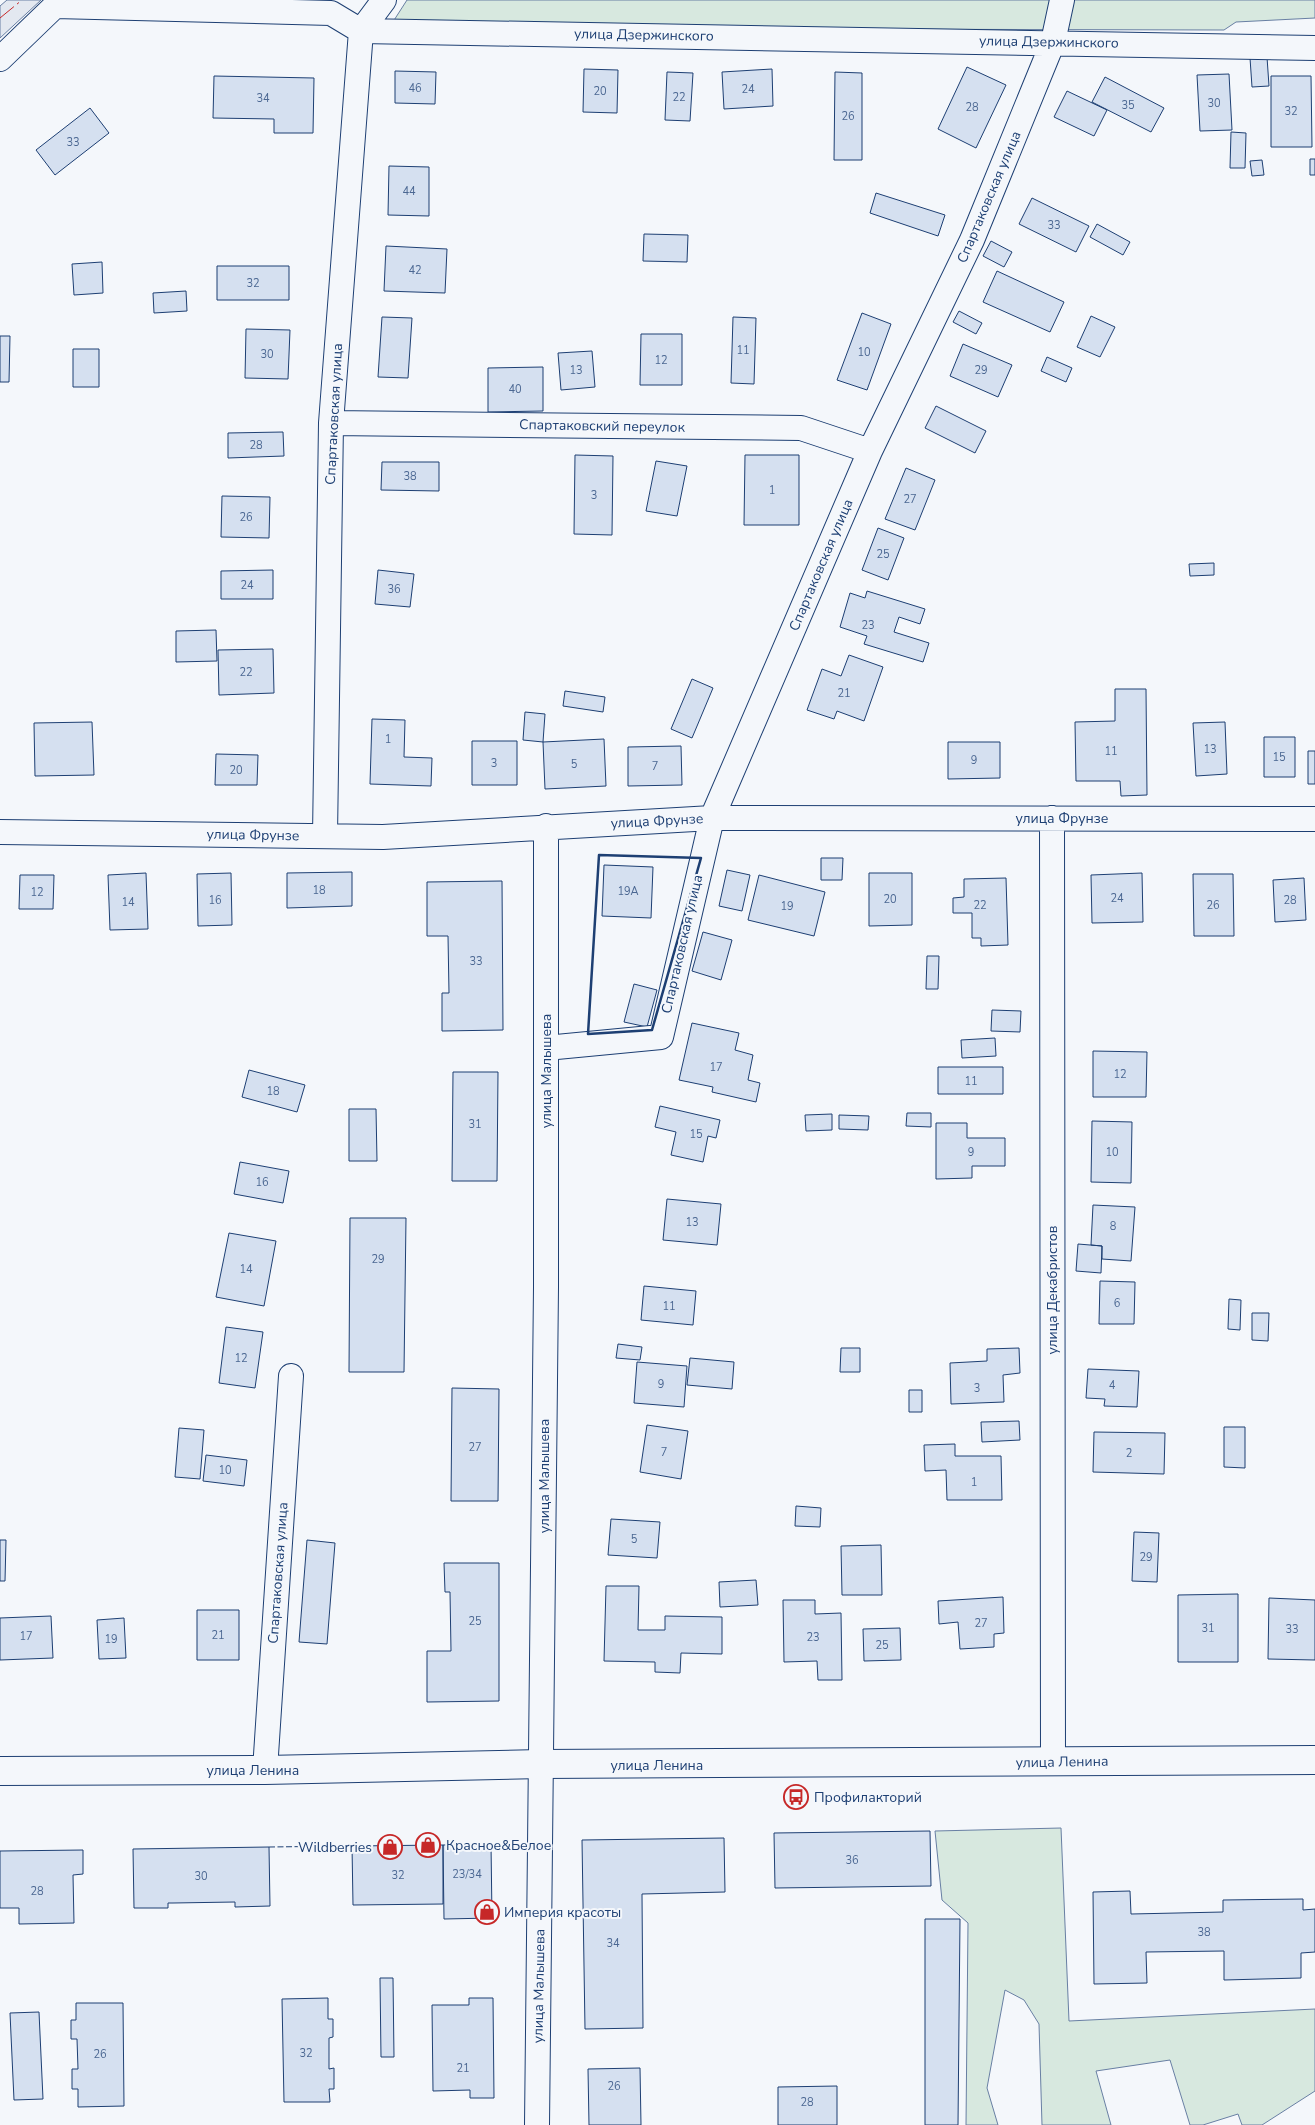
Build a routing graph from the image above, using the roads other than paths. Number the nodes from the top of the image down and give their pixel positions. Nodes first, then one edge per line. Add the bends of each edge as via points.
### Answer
1 (384, 0) edge
2 (1062, 0) edge
3 (361, 31) junction
4 (1052, 42) junction
5 (1315, 48) edge
6 (0, 59) edge
7 (331, 423) junction
8 (870, 451) junction
9 (712, 818) junction
10 (1052, 818) junction
11 (1315, 819) edge
12 (546, 826) junction
13 (0, 832) edge
14 (325, 836) junction
15 (546, 1048) junction
16 (291, 1376) dead end
17 (1315, 1760) edge
18 (1052, 1762) junction
19 (541, 1764) junction
20 (265, 1770) junction
21 (0, 1771) edge
22 (537, 2125) edge

1 - 3 street
2 - 4 street, Спартаковская улица
3 - 4 street, улица Дзержинского
3 - 6 street via 331,13 55,6
3 - 7 street, Спартаковская улица
4 - 5 street, улица Дзержинского
4 - 8 street, Спартаковская улица via 972,240
7 - 8 street, Спартаковский переулок via 801,428
7 - 14 street, Спартаковская улица
8 - 9 street, Спартаковская улица
9 - 10 street, улица Фрунзе
9 - 12 street, улица Фрунзе
9 - 15 street, Спартаковская улица via 661,1037
10 - 11 street, улица Фрунзе
10 - 18 street, улица Декабристов
12 - 14 street, улица Фрунзе via 383,837
12 - 15 street, улица Малышева
13 - 14 street, улица Фрунзе
15 - 19 street, улица Малышева
16 - 20 street, Спартаковская улица
17 - 18 main road, улица Ленина
18 - 19 main road, улица Ленина
19 - 20 main road, улица Ленина
19 - 22 street, улица Малышева
20 - 21 main road, улица Ленина

